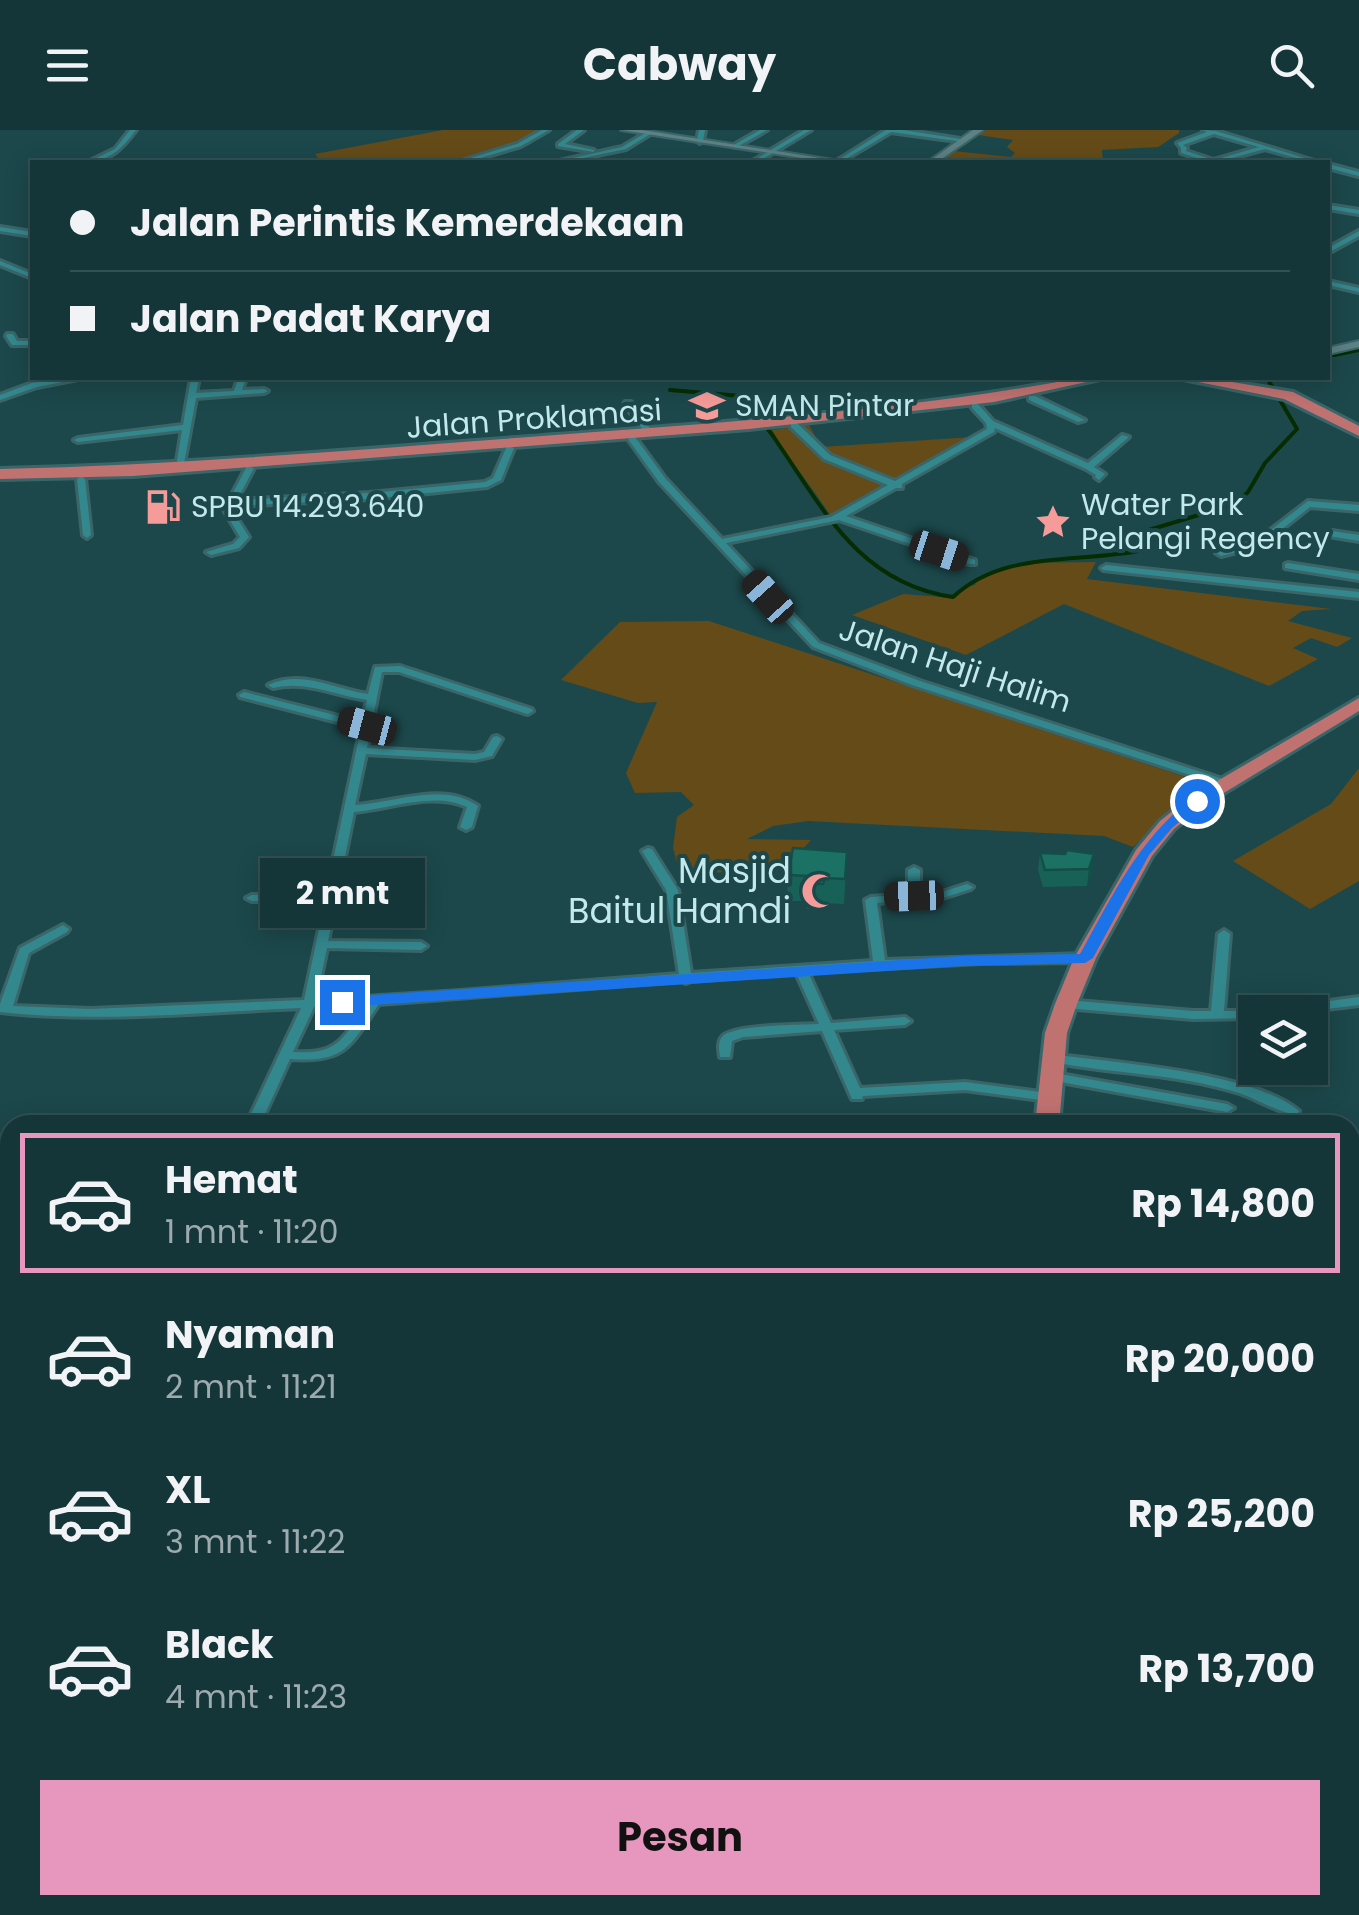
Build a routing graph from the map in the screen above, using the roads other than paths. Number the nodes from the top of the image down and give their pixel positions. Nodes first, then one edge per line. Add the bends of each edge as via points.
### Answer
1 (133, 130) edge
2 (546, 130) edge
3 (581, 130) edge
4 (625, 130) edge
5 (764, 130) edge
6 (808, 130) edge
7 (890, 130) edge
8 (978, 130) edge
9 (637, 131) edge
10 (1210, 131) edge
11 (649, 134) junction
12 (701, 135) edge
13 (964, 140) junction
14 (734, 146) junction
15 (1266, 148) junction
16 (596, 152) junction
17 (770, 152) junction
18 (578, 157) junction
19 (96, 160) edge
20 (467, 160) edge
21 (566, 160) edge
22 (594, 160) edge
23 (757, 160) edge
24 (826, 160) edge
25 (843, 160) edge
26 (935, 160) edge
27 (1208, 160) edge
28 (1221, 160) edge
29 (1307, 160) edge
30 (1330, 167) edge
31 (1347, 172) junction
32 (1359, 174) edge
33 (1330, 176) edge
34 (1330, 207) edge
35 (1359, 212) edge
36 (0, 229) edge
37 (1359, 233) edge
38 (30, 234) edge
39 (1330, 250) edge
40 (0, 264) edge
41 (30, 275) edge
42 (1330, 283) edge
43 (1359, 290) edge
44 (10, 336) dead end
45 (1359, 340) edge
46 (30, 343) edge
47 (1330, 347) edge
48 (65, 380) edge
49 (195, 380) edge
50 (241, 380) edge
51 (1088, 380) edge
52 (1210, 380) edge
53 (1067, 384) junction
54 (264, 391) dead end
55 (238, 392) junction
56 (192, 396) junction
57 (0, 398) edge
58 (1032, 398) junction
59 (996, 401) junction
60 (628, 404) dead end
61 (975, 406) junction
62 (1082, 420) dead end
63 (792, 423) junction
64 (187, 427) junction
65 (991, 427) junction
66 (704, 431) junction
67 (649, 432) junction
68 (1359, 432) edge
69 (1125, 437) dead end
70 (632, 438) junction
71 (78, 440) dead end
72 (510, 448) junction
73 (296, 462) junction
74 (180, 468) junction
75 (250, 468) junction
76 (0, 477) edge
77 (81, 479) junction
78 (898, 486) junction
79 (233, 503) junction
80 (1359, 508) edge
81 (833, 520) junction
82 (1332, 534) dead end
83 (87, 536) dead end
84 (1359, 538) edge
85 (718, 542) junction
86 (211, 552) dead end
87 (1222, 553) dead end
88 (972, 562) dead end
89 (1288, 566) dead end
90 (1106, 568) dead end
91 (1359, 577) edge
92 (1359, 595) edge
93 (273, 685) dead end
94 (244, 695) dead end
95 (373, 698) junction
96 (1359, 703) edge
97 (528, 711) dead end
98 (367, 726) junction
99 (497, 739) dead end
100 (362, 751) junction
101 (1228, 784) junction
102 (351, 809) junction
103 (466, 828) dead end
104 (648, 851) dead end
105 (914, 870) dead end
106 (967, 888) dead end
107 (914, 896) junction
108 (331, 897) junction
109 (252, 898) dead end
110 (63, 930) dead end
111 (1224, 934) dead end
112 (322, 944) junction
113 (421, 946) dead end
114 (1085, 958) junction
115 (880, 966) junction
116 (802, 972) junction
117 (686, 979) junction
118 (375, 1000) junction
119 (1359, 1001) edge
120 (308, 1004) junction
121 (1066, 1004) junction
122 (1328, 1005) edge
123 (3, 1008) edge
124 (1238, 1014) edge
125 (1217, 1015) junction
126 (905, 1020) dead end
127 (826, 1026) junction
128 (725, 1054) dead end
129 (285, 1055) junction
130 (1050, 1077) junction
131 (1226, 1108) dead end
132 (1292, 1111) dead end
133 (258, 1115) edge
134 (1048, 1115) edge

1 - 19 street via 118,150
2 - 20 street
3 - 16 street via 560,145
4 - 9 street
5 - 14 street
6 - 17 street
7 - 13 street
7 - 25 street
8 - 13 street
9 - 11 street
10 - 15 street
10 - 27 street via 1179,144
11 - 12 street
11 - 16 street via 624,148
12 - 14 street
13 - 26 street
14 - 17 street
15 - 28 street
15 - 29 street
16 - 18 street
17 - 23 street
17 - 24 street
18 - 21 street
18 - 22 street
30 - 31 street
31 - 32 street
31 - 33 street
34 - 35 street
36 - 38 street
37 - 39 street
40 - 41 street
42 - 43 street
44 - 46 street
45 - 47 street
48 - 57 street
49 - 56 street
50 - 55 street
51 - 53 highway, Jalan Proklamasi
52 - 68 highway via 1312,405
53 - 58 highway, Jalan Proklamasi
53 - 59 highway, Jalan Proklamasi
54 - 55 street
55 - 56 street
56 - 64 street
58 - 59 highway, Jalan Proklamasi
58 - 62 street
59 - 61 highway, Jalan Proklamasi
59 - 63 highway, Jalan Proklamasi
60 - 67 street
61 - 63 highway, Jalan Proklamasi
61 - 65 street
63 - 66 highway, Jalan Proklamasi
63 - 78 street via 828,457
64 - 71 street
64 - 74 street
65 - 69 street via 1090,467
65 - 78 street
66 - 67 highway, Jalan Proklamasi
66 - 70 highway, Jalan Proklamasi
67 - 73 highway, Jalan Proklamasi
70 - 72 highway, Jalan Proklamasi
70 - 85 street, Jalan Haji Halim
72 - 73 highway, Jalan Proklamasi
72 - 79 street via 497,480 488,484
73 - 74 highway, Jalan Proklamasi
73 - 75 highway, Jalan Proklamasi
74 - 76 highway, Jalan Proklamasi
75 - 77 highway, Jalan Proklamasi
75 - 79 street
76 - 77 highway, Jalan Proklamasi
77 - 83 street
78 - 81 street
79 - 86 street via 229,516 244,537
80 - 87 street via 1308,504 1258,544
81 - 85 street
81 - 88 street
82 - 84 street
85 - 101 street, Jalan Haji Halim via 806,636 833,654
89 - 91 street
90 - 92 street
93 - 95 street via 302,680
94 - 98 street
95 - 97 street via 378,669 390,667
95 - 98 street
96 - 101 highway
98 - 100 street
99 - 100 street via 481,756
100 - 102 street
101 - 114 highway via 1167,825 1143,854
102 - 103 street via 418,798 466,802 473,806
102 - 108 street
104 - 117 street via 672,890
105 - 107 street
106 - 107 street
107 - 115 street via 870,902
108 - 109 street
108 - 112 street
110 - 123 street via 24,951
111 - 125 street
112 - 113 street
112 - 120 street
114 - 115 street
114 - 121 highway
115 - 116 street
116 - 117 street
116 - 127 street
117 - 118 street
118 - 120 street
118 - 129 street via 334,1054
119 - 122 street
120 - 123 street
120 - 129 street
121 - 125 street
121 - 130 highway
124 - 125 street
126 - 127 street
127 - 128 street via 741,1033 726,1039
127 - 130 street via 857,1095
129 - 133 street
130 - 131 street
130 - 132 street via 1227,1087
130 - 134 highway

